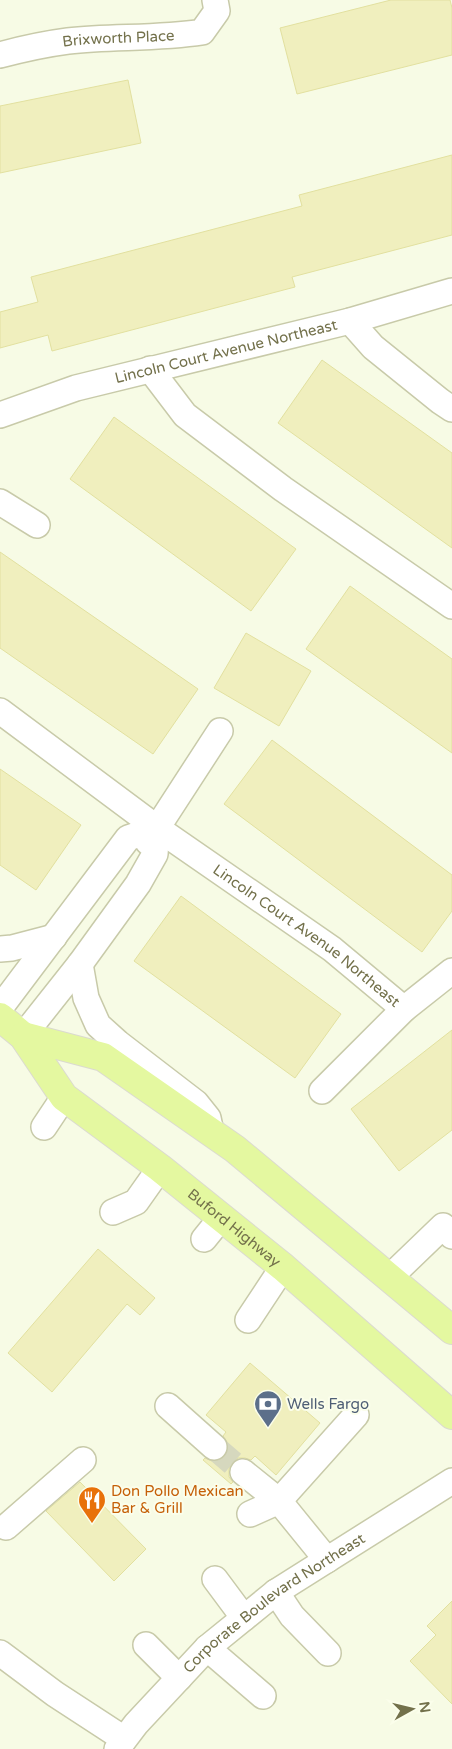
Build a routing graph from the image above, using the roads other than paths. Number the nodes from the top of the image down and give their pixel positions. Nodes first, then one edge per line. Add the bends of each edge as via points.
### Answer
1 (215, 0) edge
2 (0, 55) edge
3 (452, 291) edge
4 (350, 321) junction
5 (150, 369) junction
6 (452, 409) edge
7 (0, 415) edge
8 (0, 502) edge
9 (37, 526) dead end
10 (452, 606) edge
11 (0, 711) edge
12 (220, 731) dead end
13 (157, 828) junction
14 (112, 892) junction
15 (91, 920) junction
16 (54, 937) junction
17 (0, 949) edge
18 (80, 964) junction
19 (452, 971) edge
20 (404, 1009) junction
21 (7, 1025) edge
22 (322, 1091) dead end
23 (64, 1097) junction
24 (44, 1127) dead end
25 (211, 1132) junction
26 (160, 1168) junction
27 (112, 1212) dead end
28 (222, 1218) junction
29 (447, 1231) edge
30 (204, 1239) dead end
31 (283, 1267) junction
32 (390, 1277) junction
33 (248, 1320) dead end
34 (452, 1330) edge
35 (168, 1406) dead end
36 (356, 1415) dead end
37 (452, 1415) edge
38 (214, 1447) tunnel mouth
39 (83, 1460) dead end
40 (243, 1472) tunnel mouth
41 (452, 1481) edge
42 (279, 1501) junction
43 (250, 1514) dead end
44 (6, 1527) dead end
45 (327, 1560) junction
46 (215, 1579) dead end
47 (276, 1592) junction
48 (244, 1618) junction
49 (146, 1645) dead end
50 (208, 1648) junction
51 (0, 1653) edge
52 (328, 1653) dead end
53 (179, 1678) junction
54 (263, 1696) dead end
55 (121, 1744) edge

1 - 2 street, Brixworth Place via 217,10 202,32 69,41
3 - 4 street, Lincoln Court Avenue Northeast
4 - 5 street, Lincoln Court Avenue Northeast
4 - 6 street via 372,347
5 - 7 street, Lincoln Court Avenue Northeast via 76,388
5 - 10 street via 185,415 283,490
8 - 9 street
11 - 13 street, Lincoln Court Avenue Northeast
12 - 13 street
13 - 14 street via 128,838
13 - 14 street via 155,854 138,884
13 - 20 street, Lincoln Court Avenue Northeast via 332,948
14 - 15 street
14 - 15 street
15 - 16 street
15 - 18 street
16 - 17 street
16 - 21 street
18 - 21 street
18 - 25 street via 86,998 98,1025 196,1103 208,1118
19 - 20 street, Lincoln Court Avenue Northeast
20 - 22 street
21 - 23 main road, Buford Highway
21 - 25 main road via 103,1057
23 - 24 street
23 - 26 main road, Buford Highway
25 - 32 main road
26 - 27 street via 136,1202
26 - 28 main road, Buford Highway
28 - 30 street
28 - 31 main road, Buford Highway
29 - 32 street
31 - 33 street
31 - 37 main road, Buford Highway
32 - 34 main road
35 - 38 street
36 - 42 street
39 - 44 street
40 - 42 street
41 - 45 street, Corporate Boulevard Northeast
42 - 43 street
42 - 45 street
45 - 47 street, Corporate Boulevard Northeast
46 - 48 street
47 - 48 street, Corporate Boulevard Northeast
47 - 52 street via 292,1616
48 - 50 street, Corporate Boulevard Northeast
49 - 53 street
50 - 53 street, Corporate Boulevard Northeast
50 - 54 street
51 - 55 street
53 - 55 street, Corporate Boulevard Northeast

